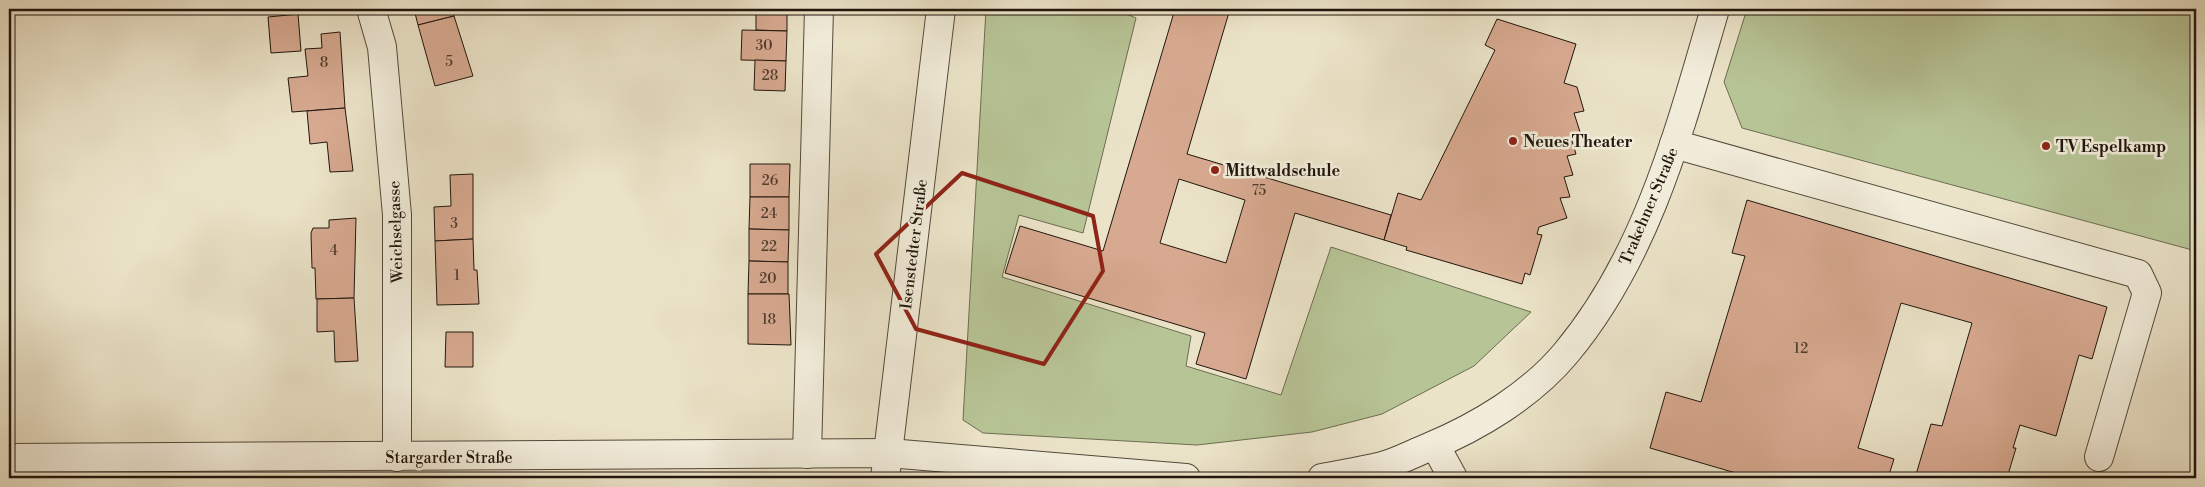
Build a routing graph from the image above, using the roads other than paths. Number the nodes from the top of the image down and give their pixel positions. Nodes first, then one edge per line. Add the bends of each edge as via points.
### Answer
1 (371, 9) edge
2 (819, 9) edge
3 (941, 9) edge
4 (1716, 9) edge
5 (1674, 144) junction
6 (1435, 445) junction
7 (807, 454) junction
8 (397, 457) junction
9 (2099, 457) dead end
10 (9, 458) edge
11 (887, 466) edge
12 (1186, 478) edge
13 (1322, 478) edge
14 (1453, 478) edge

1 - 8 street, Weichselgasse via 382,47 397,215
2 - 7 street
3 - 11 street, Isenstedter Straße
4 - 5 street, Trakehner Straße
5 - 6 street, Trakehner Straße via 1638,238 1600,308 1566,354 1525,393 1462,433
5 - 9 street via 2138,274 2147,293
6 - 13 street, Trakehner Straße via 1383,466
6 - 14 street
7 - 8 street, Stargarder Straße
7 - 11 street, Stargarder Straße
8 - 10 street, Stargarder Straße
11 - 12 street

